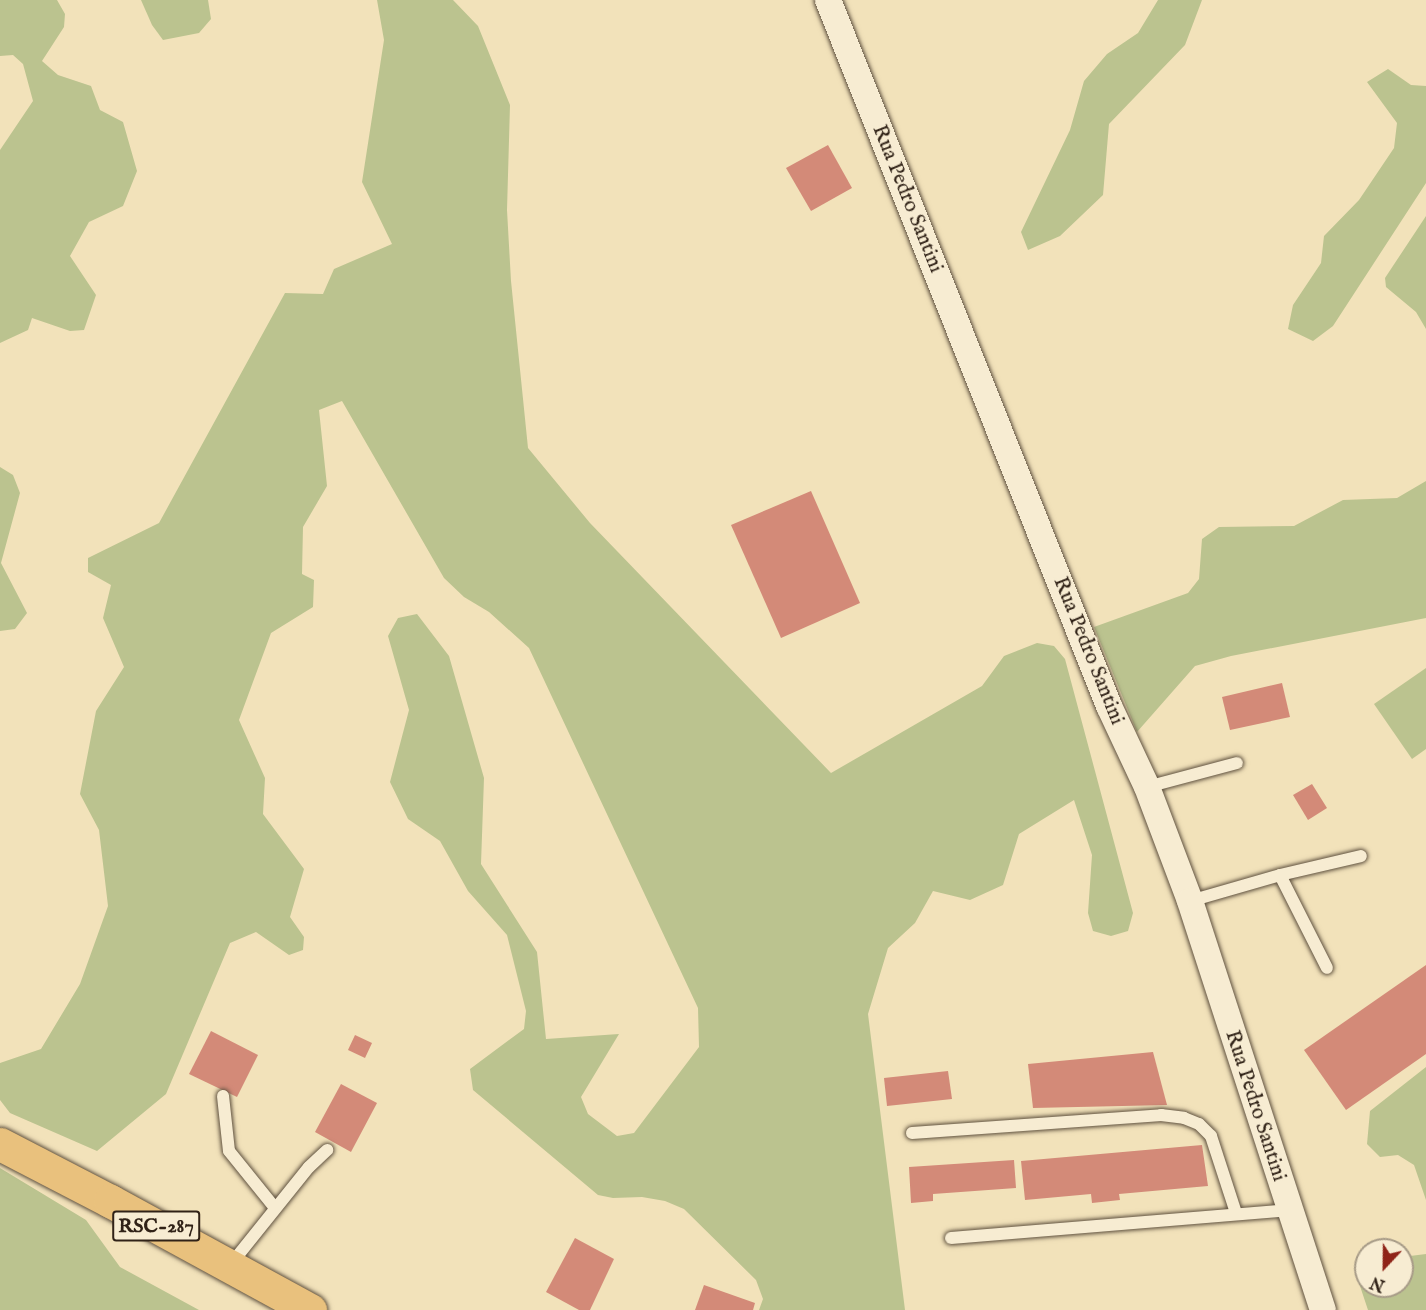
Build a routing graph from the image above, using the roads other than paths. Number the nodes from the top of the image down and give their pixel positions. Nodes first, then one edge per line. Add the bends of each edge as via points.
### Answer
1 (828, 0) edge
2 (1237, 763) dead end
3 (1147, 788) junction
4 (1361, 856) dead end
5 (1280, 875) junction
6 (1190, 901) junction
7 (1327, 968) dead end
8 (223, 1096) dead end
9 (912, 1133) dead end
10 (0, 1144) edge
11 (327, 1150) dead end
12 (275, 1208) junction
13 (1288, 1210) junction
14 (1236, 1213) junction
15 (951, 1238) dead end
16 (229, 1267) junction
17 (310, 1310) edge
18 (1323, 1310) edge

1 - 3 street, Rua Pedro Santini via 1109,706
2 - 3 lane
3 - 6 street, Rua Pedro Santini
4 - 5 lane
5 - 6 lane
5 - 7 lane
6 - 13 street, Rua Pedro Santini
8 - 12 lane via 229,1151
9 - 14 lane via 1161,1115 1184,1118 1199,1124 1211,1136
10 - 16 highway, RSC-287
11 - 12 lane
12 - 16 lane
13 - 14 lane
13 - 18 street, Rua Pedro Santini
14 - 15 lane
16 - 17 highway, RSC-287

